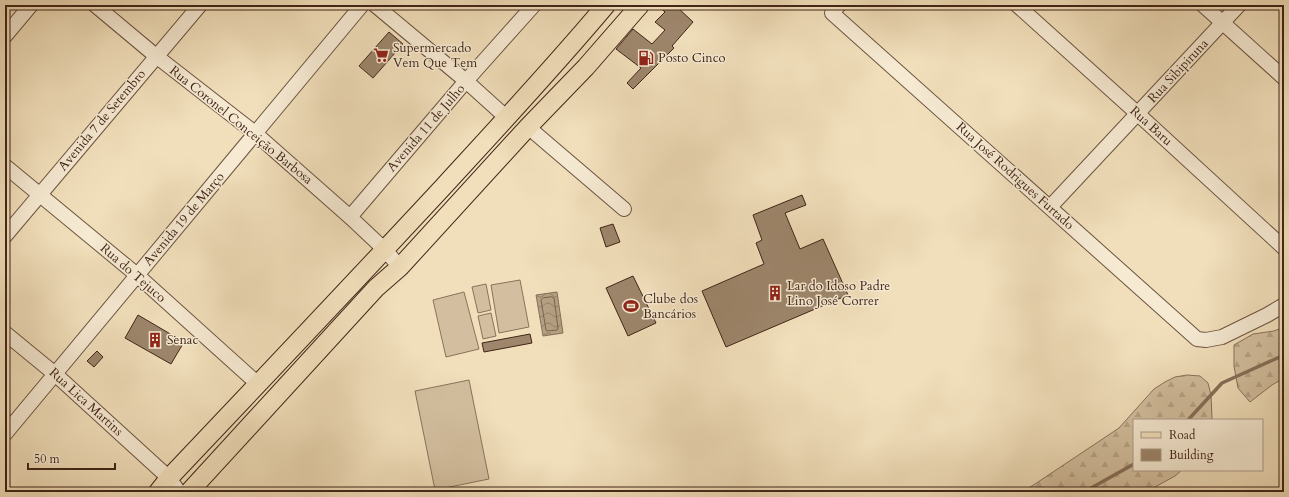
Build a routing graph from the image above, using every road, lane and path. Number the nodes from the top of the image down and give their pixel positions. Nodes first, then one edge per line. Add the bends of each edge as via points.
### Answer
1 (32, 5) edge
2 (95, 5) edge
3 (200, 5) edge
4 (362, 5) edge
5 (375, 5) edge
6 (534, 5) edge
7 (606, 5) edge
8 (640, 5) edge
9 (1017, 5) edge
10 (1203, 5) edge
11 (1239, 5) edge
12 (836, 9) edge
13 (1222, 23) junction
14 (5, 36) edge
15 (568, 51) junction
16 (156, 56) junction
17 (586, 67) junction
18 (1284, 78) edge
19 (466, 81) junction
20 (1138, 114) junction
21 (507, 118) junction
22 (528, 127) junction
23 (256, 134) junction
24 (5, 166) edge
25 (39, 194) junction
26 (1050, 207) junction
27 (624, 209) dead end
28 (350, 217) junction
29 (5, 236) edge
30 (1284, 248) edge
31 (385, 250) junction
32 (400, 267) junction
33 (137, 275) junction
34 (1284, 305) edge
35 (5, 334) edge
36 (55, 374) junction
37 (258, 384) junction
38 (5, 434) edge
39 (169, 478) junction
40 (158, 492) edge
41 (179, 492) edge
42 (190, 492) edge

1 - 14 street
2 - 16 street, Rua Coronel Conceição Barbosa
3 - 16 street, Avenida 7 de Setembro
4 - 23 street, Avenida 19 de Março
5 - 19 street
6 - 19 street, Avenida 11 de Julho
7 - 15 main road
8 - 17 main road
9 - 20 street, Rua Baru
10 - 13 street
11 - 13 street, Rua Sibipiruna
12 - 26 street, Rua José Rodrigues Furtado
13 - 18 street
13 - 20 street, Rua Sibipiruna
15 - 17 main road
15 - 21 main road
16 - 23 street, Rua Coronel Conceição Barbosa
16 - 25 street, Avenida 7 de Setembro
17 - 22 main road
19 - 21 street
19 - 28 street, Avenida 11 de Julho
20 - 26 street, Rua Sibipiruna
20 - 30 street, Rua Baru
21 - 31 main road
22 - 27 street
22 - 32 main road
23 - 28 street, Rua Coronel Conceição Barbosa
23 - 33 street, Avenida 19 de Março
24 - 25 street, Rua do Tejuco
25 - 29 street, Avenida 7 de Setembro
25 - 33 street, Rua do Tejuco
26 - 34 street, Rua José Rodrigues Furtado via 1197,339 1222,337
28 - 31 street, Rua Coronel Conceição Barbosa
31 - 32 street, Rua Coronel Conceição Barbosa
31 - 37 main road
32 - 42 main road via 376,288
33 - 36 street, Avenida 19 de Março
33 - 37 street, Rua do Tejuco
35 - 36 street, Rua Lica Martins
36 - 38 street, Avenida 19 de Março
36 - 39 street, Rua Lica Martins
37 - 39 main road
39 - 40 main road
39 - 41 street, Rua Lica Martins

